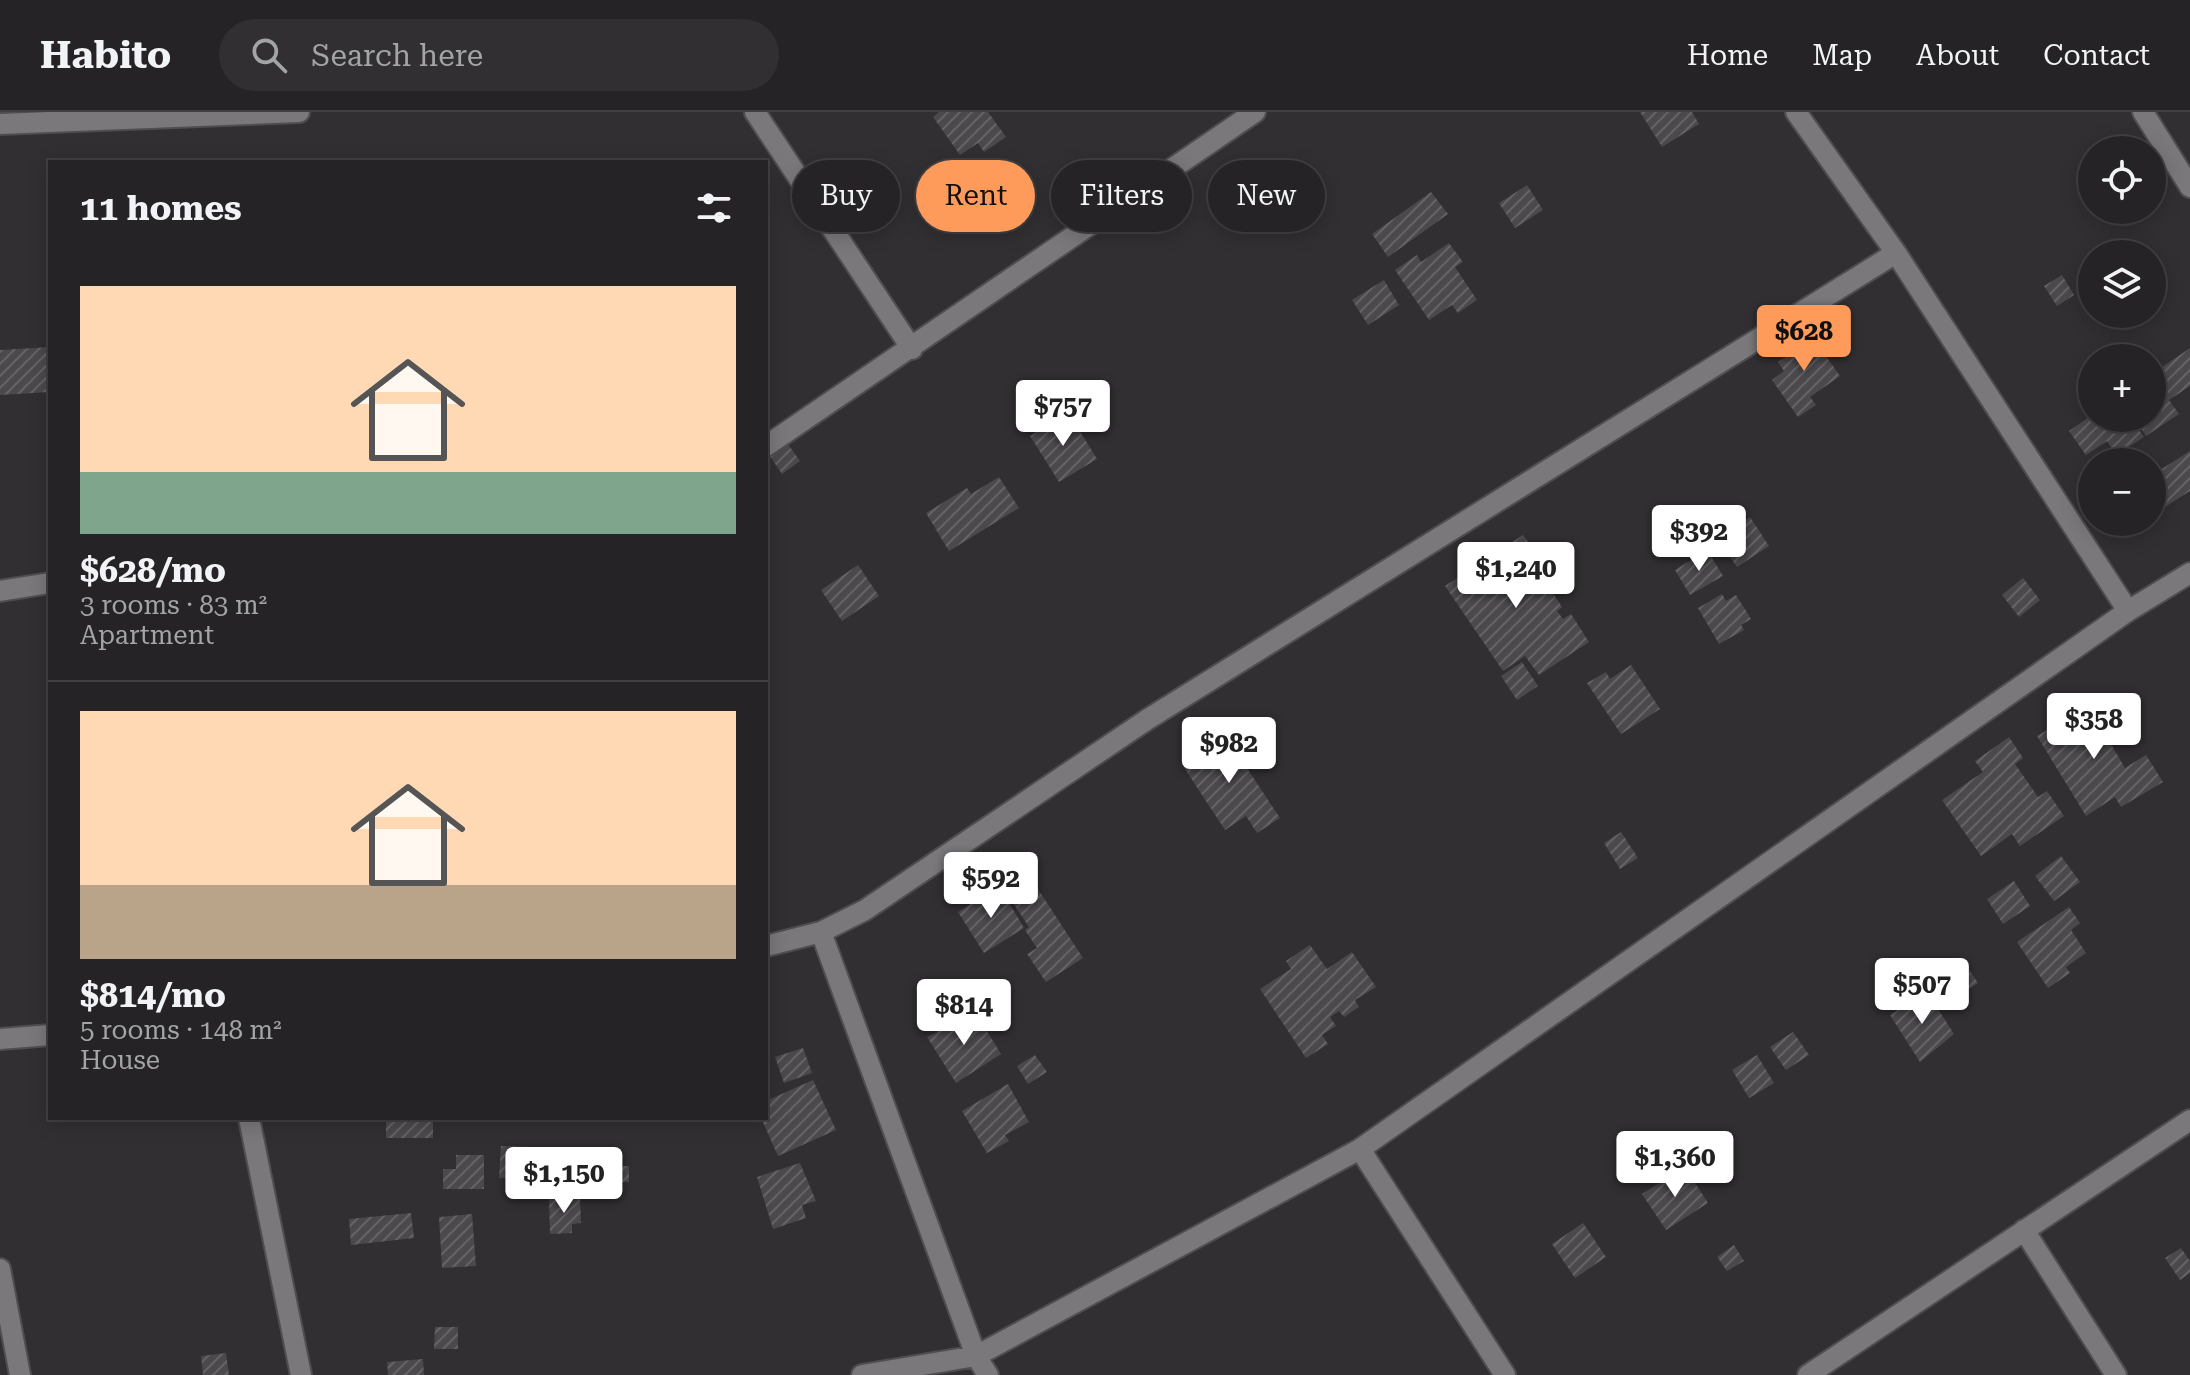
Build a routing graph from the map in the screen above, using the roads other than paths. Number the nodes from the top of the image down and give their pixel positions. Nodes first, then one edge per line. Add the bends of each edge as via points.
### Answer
1 (299, 112) edge
2 (755, 112) edge
3 (1255, 112) edge
4 (1796, 112) edge
5 (2143, 112) edge
6 (0, 124) edge
7 (2190, 187) edge
8 (1896, 253) junction
9 (912, 349) junction
10 (768, 445) edge
11 (2190, 573) edge
12 (48, 583) edge
13 (0, 591) edge
14 (2128, 611) junction
15 (821, 932) junction
16 (768, 945) edge
17 (48, 1035) edge
18 (0, 1039) edge
19 (249, 1120) edge
20 (2190, 1120) edge
21 (1360, 1149) junction
22 (2024, 1230) junction
23 (0, 1269) edge
24 (976, 1356) junction
25 (20, 1375) edge
26 (301, 1375) edge
27 (862, 1375) edge
28 (988, 1375) edge
29 (1505, 1375) edge
30 (1808, 1375) edge
31 (2116, 1375) edge

1 - 6 street
2 - 9 street
3 - 9 street
4 - 8 street
5 - 7 street
8 - 14 street
8 - 15 street via 1148,719 865,910
9 - 10 street
11 - 14 street
12 - 13 street
14 - 21 street
15 - 16 street
15 - 24 street
17 - 18 street
19 - 26 street
20 - 22 street
21 - 24 street
21 - 29 street
22 - 30 street
22 - 31 street
23 - 25 street
24 - 27 street
24 - 28 street

